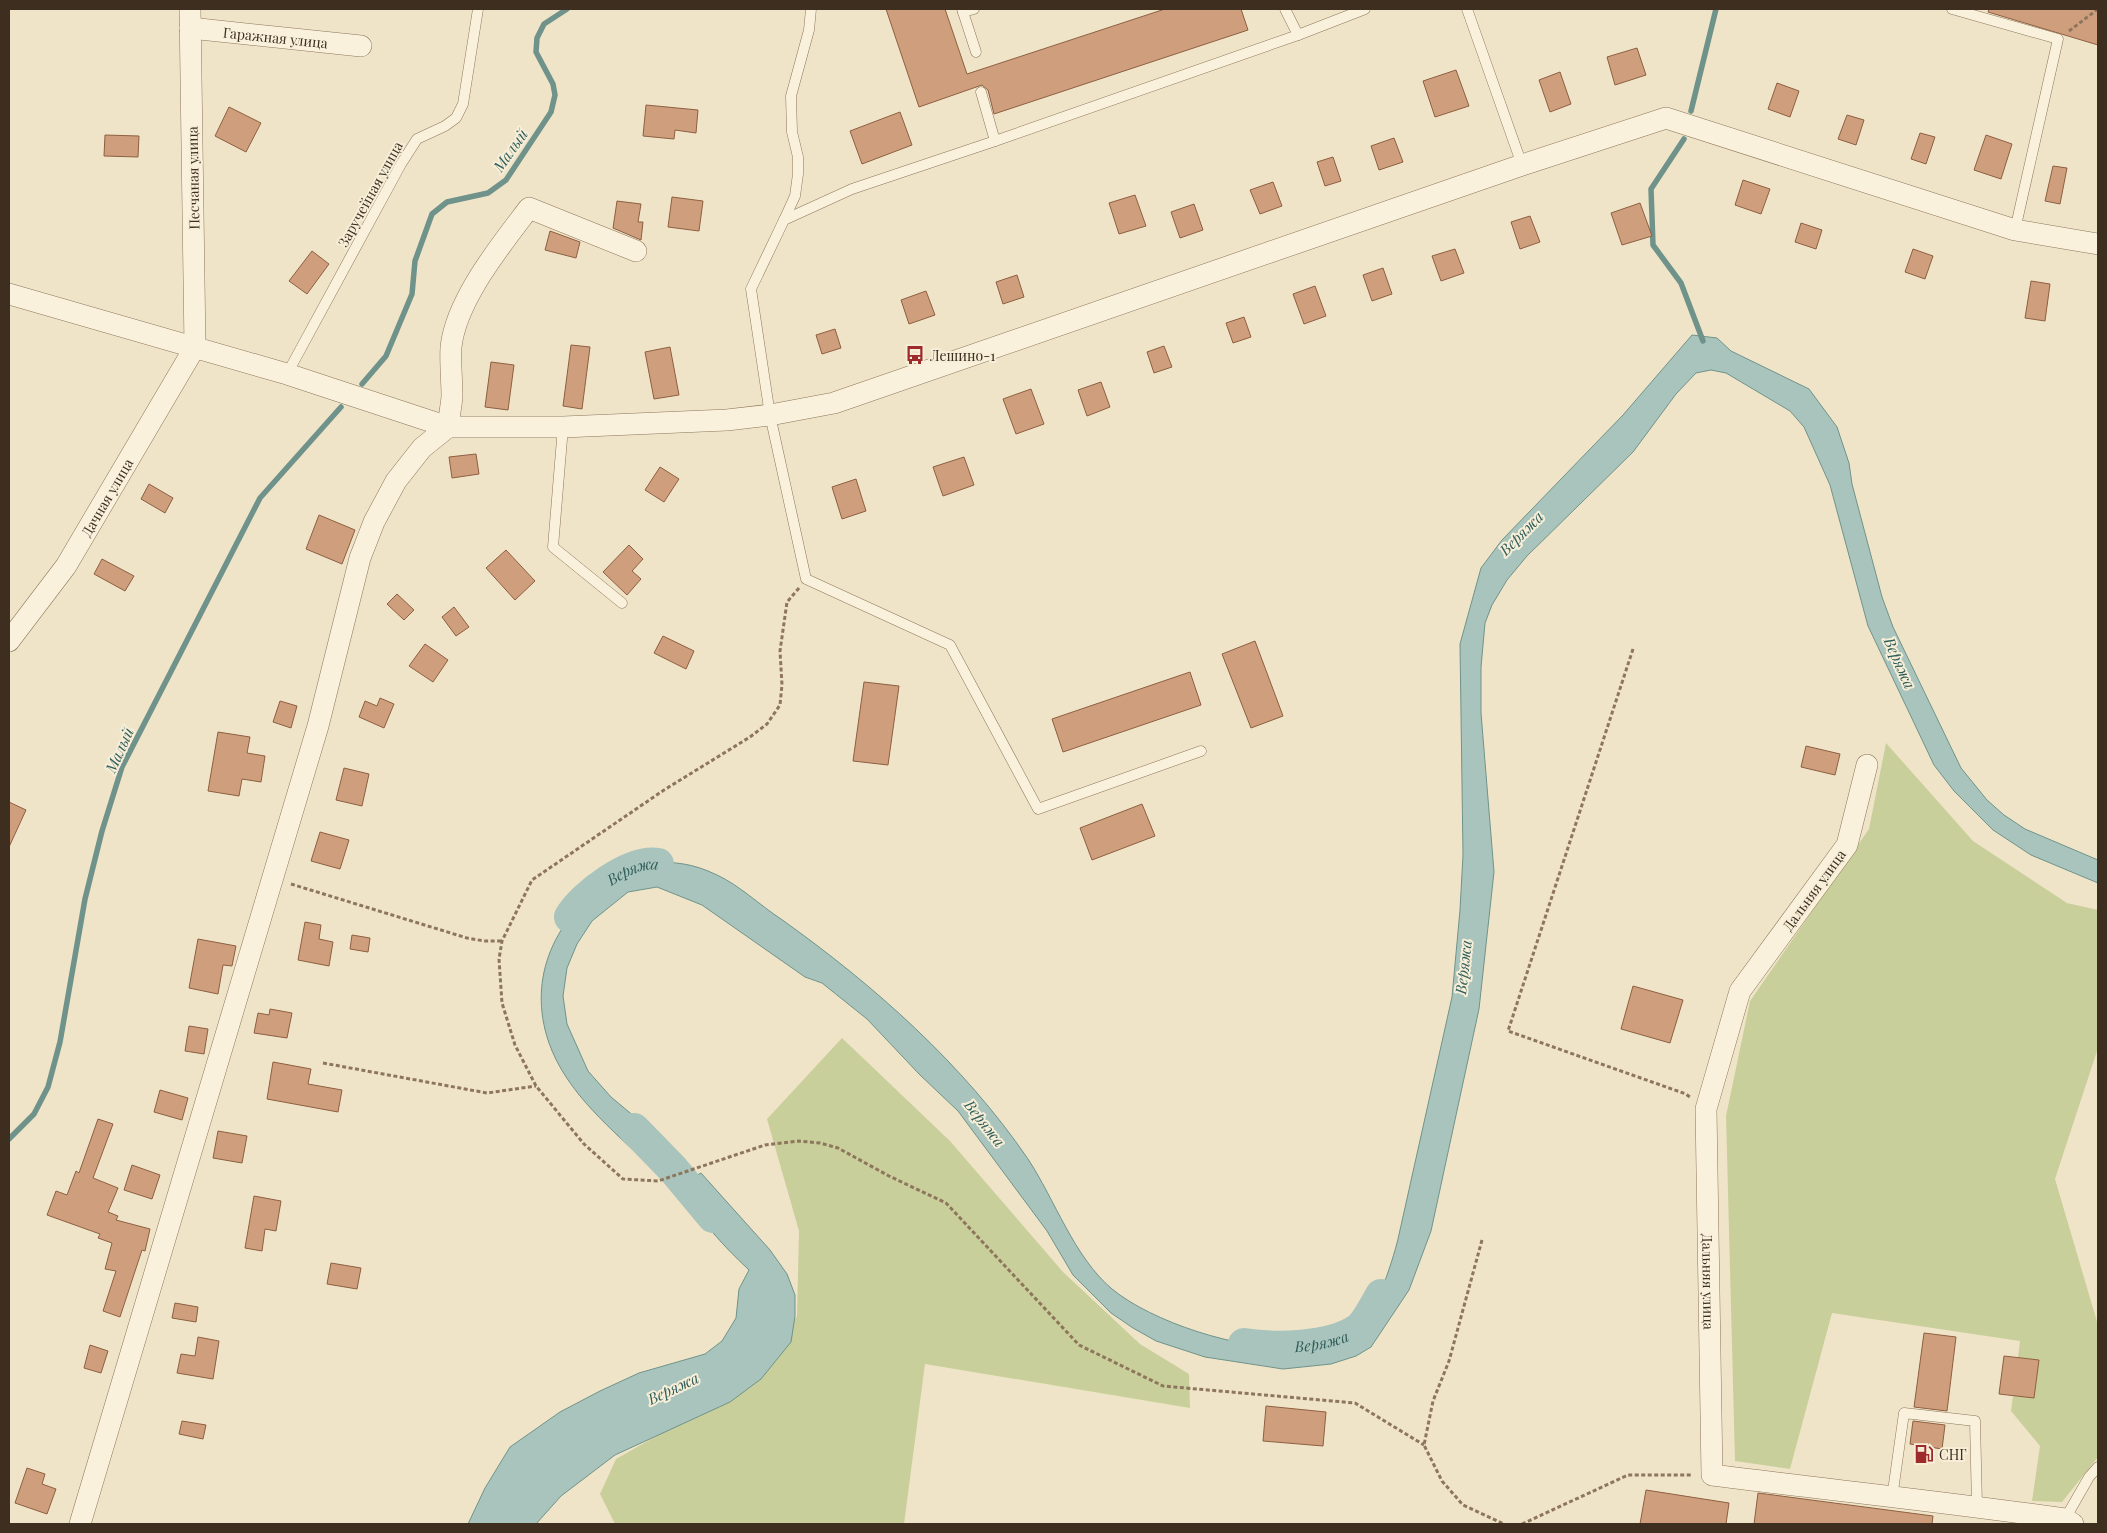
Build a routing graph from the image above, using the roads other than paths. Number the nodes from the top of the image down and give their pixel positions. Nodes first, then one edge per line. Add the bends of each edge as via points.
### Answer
1 (478, 9) edge
2 (811, 9) edge
3 (974, 9) edge
4 (1285, 9) edge
5 (1365, 9) edge
6 (1467, 9) edge
7 (1952, 9) edge
8 (962, 10) edge
9 (190, 18) edge
10 (1298, 35) junction
11 (361, 46) dead end
12 (976, 52) dead end
13 (981, 92) dead end
14 (995, 141) junction
15 (1522, 165) junction
16 (784, 220) junction
17 (2015, 230) junction
18 (2098, 244) edge
19 (636, 251) dead end
20 (9, 294) edge
21 (196, 347) junction
22 (287, 374) junction
23 (770, 415) junction
24 (448, 427) junction
25 (563, 427) junction
26 (622, 603) dead end
27 (9, 640) edge
28 (1201, 750) dead end
29 (1867, 764) dead end
30 (2098, 1467) edge
31 (1892, 1498) junction
32 (1977, 1506) junction
33 (2069, 1522) edge
34 (80, 1524) edge

1 - 22 lane, Заручейная улица via 463,104 456,118 417,139
2 - 16 lane via 809,30 791,96 798,174 795,196
3 - 8 lane
4 - 10 lane
5 - 10 lane
6 - 15 lane
7 - 17 lane via 2058,39
8 - 12 lane
9 - 11 street, Гаражная улица
9 - 21 street, Песчаная улица
10 - 14 lane
13 - 14 lane
14 - 16 lane via 852,189
15 - 17 street via 1666,118
15 - 23 street via 834,403
16 - 23 lane via 751,289
17 - 18 street
19 - 24 street via 529,208 493,256 456,325 451,347 452,399
20 - 21 street
21 - 22 street
21 - 27 street, Дачная улица via 66,566
22 - 24 street
23 - 25 street via 727,420
23 - 28 lane via 806,580 950,645 1038,809
24 - 25 street
24 - 34 street via 422,448 396,481 374,522 360,558 318,726
25 - 26 lane via 553,547
29 - 31 street, Дальняя улица via 1847,845 1740,991 1706,1109 1712,1475
30 - 33 lane via 2089,1477
31 - 32 street
31 - 32 lane via 1904,1413 1975,1421
32 - 33 street

